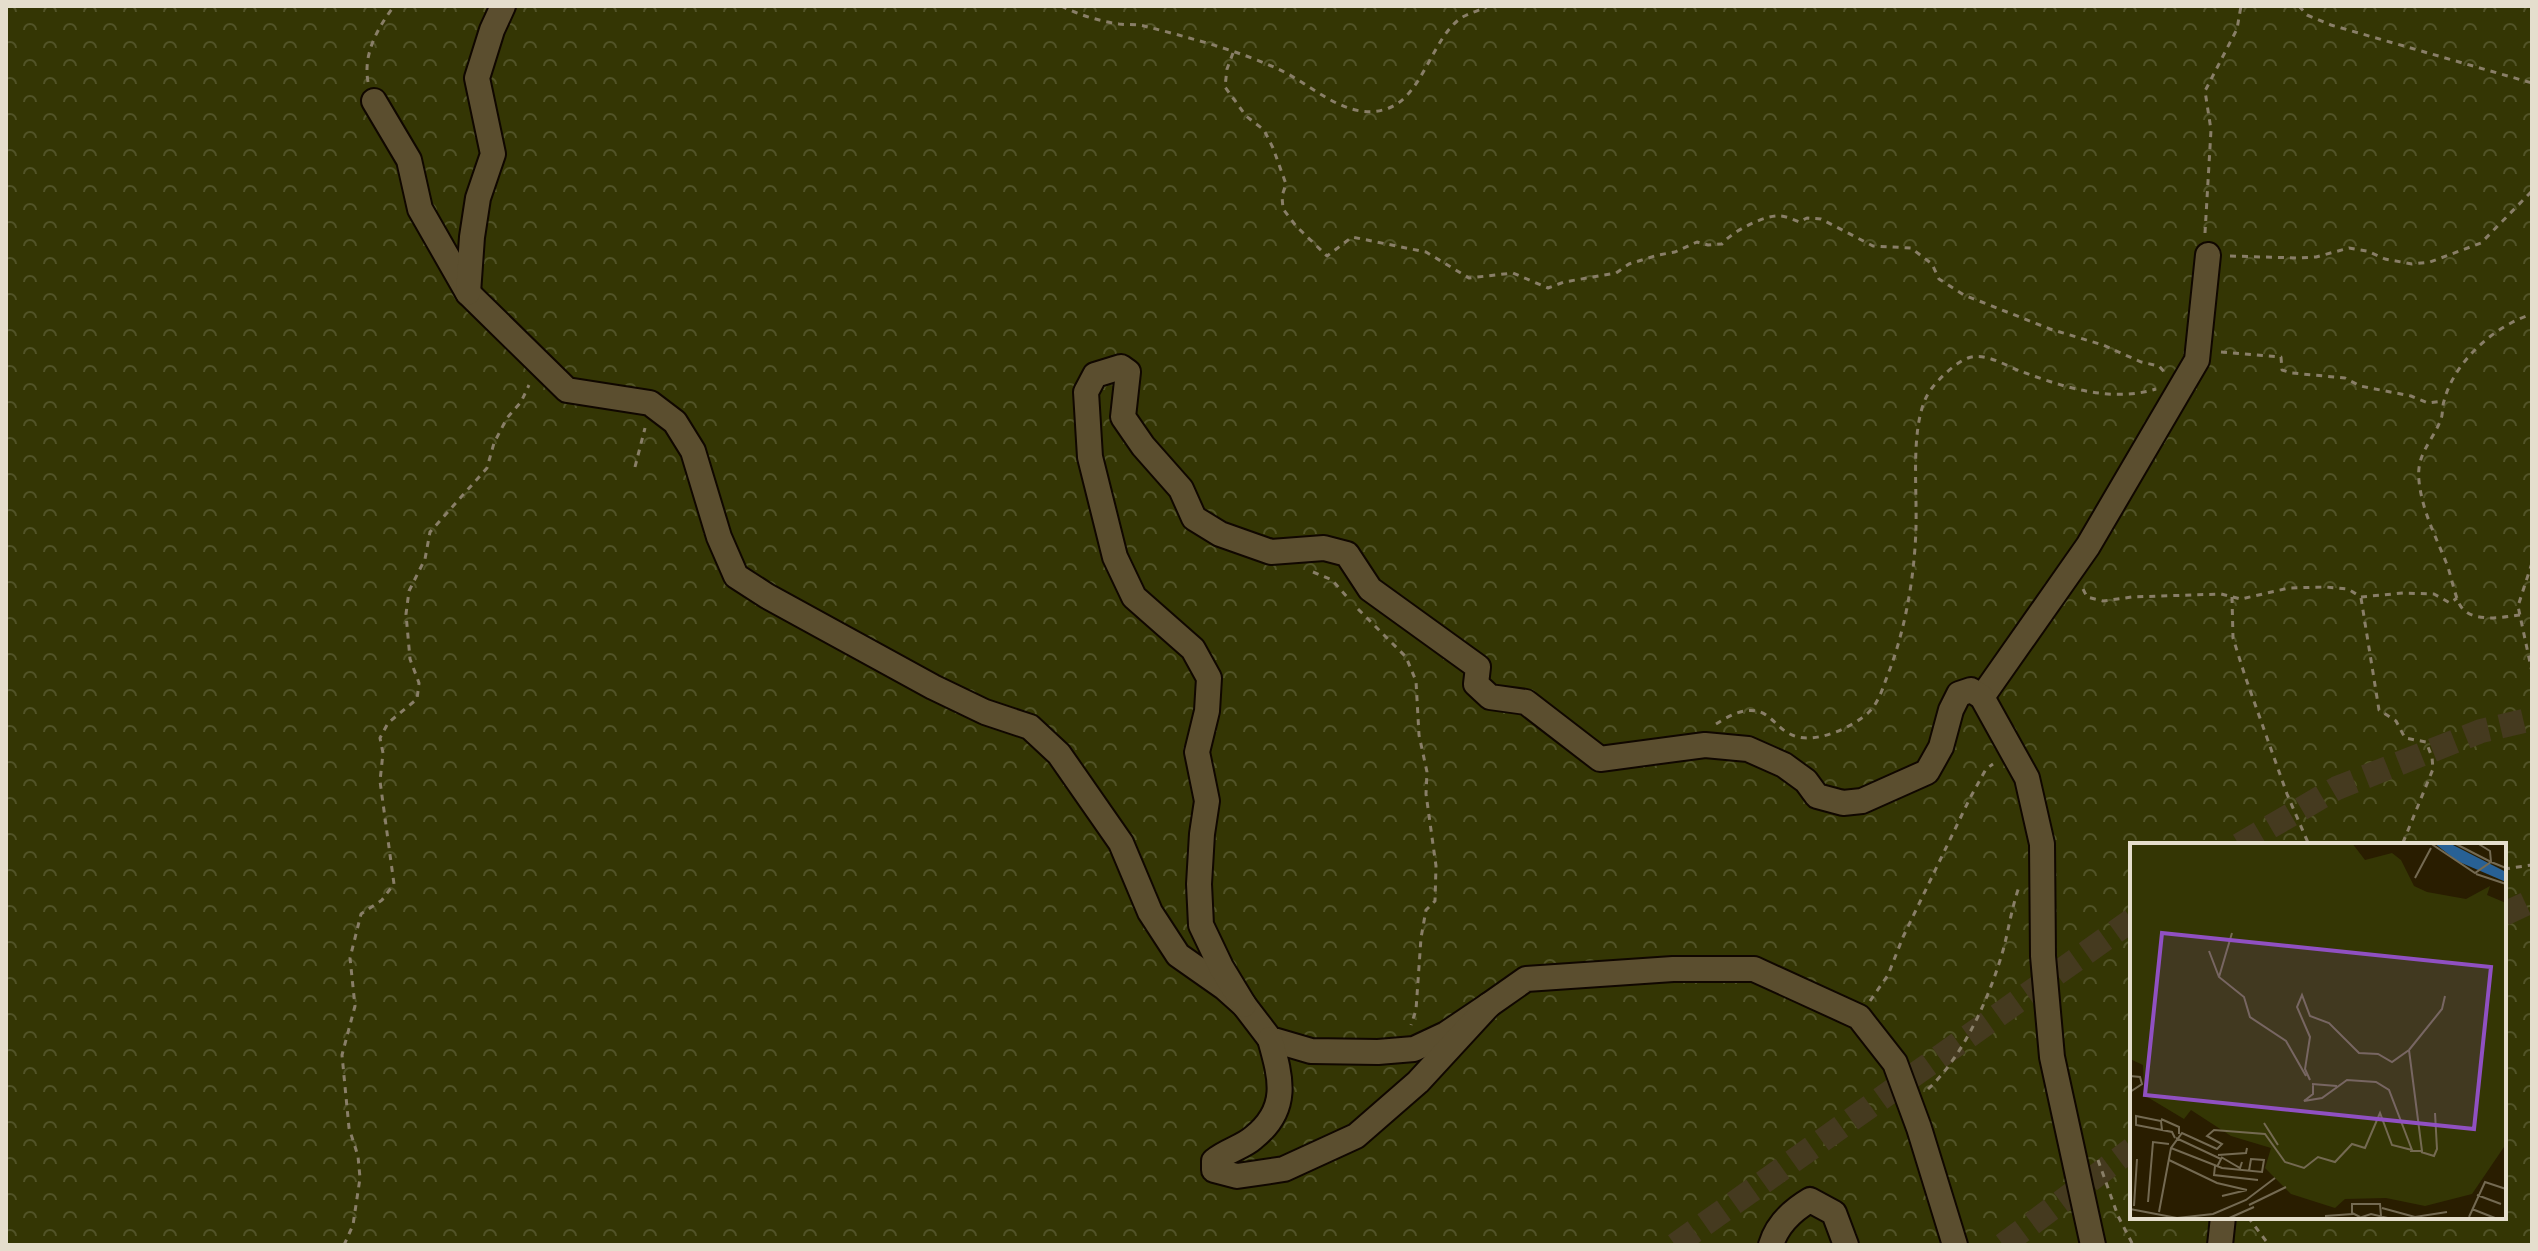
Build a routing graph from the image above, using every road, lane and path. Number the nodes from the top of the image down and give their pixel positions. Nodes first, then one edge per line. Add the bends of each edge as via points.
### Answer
1 (394, 6) edge
2 (503, 6) edge
3 (1061, 6) edge
4 (1489, 6) edge
5 (2241, 6) edge
6 (2299, 6) edge
7 (1233, 53) junction
8 (2532, 83) edge
9 (374, 101) joint
10 (2532, 191) edge
11 (2208, 255) junction
12 (468, 293) junction
13 (2532, 314) edge
14 (2198, 350) junction
15 (547, 371) junction
16 (2176, 383) junction
17 (2444, 401) junction
18 (650, 403) junction
19 (635, 467) dead end
20 (2532, 563) edge
21 (1306, 569) dead end
22 (2072, 569) junction
23 (2232, 597) junction
24 (2361, 597) junction
25 (2457, 598) junction
26 (2520, 615) junction
27 (2530, 631) edge
28 (2524, 633) junction
29 (2532, 672) edge
30 (1982, 697) junction
31 (1710, 728) dead end
32 (2013, 753) junction
33 (2308, 843) edge
34 (2403, 843) edge
35 (2042, 861) junction
36 (2532, 865) edge
37 (2506, 869) edge
38 (1244, 1005) junction
39 (1489, 1005) junction
40 (1859, 1017) junction
41 (1270, 1039) junction
42 (1404, 1050) junction
43 (1911, 1105) junction
44 (2074, 1156) junction
45 (2223, 1219) edge
46 (2250, 1219) edge
47 (344, 1245) edge
48 (1771, 1245) edge
49 (1846, 1245) edge
50 (1955, 1245) edge
51 (2093, 1245) edge
52 (2133, 1245) edge
53 (2220, 1245) edge
54 (2269, 1245) edge

1 - 9 path via 373,40 365,66
2 - 12 lane via 477,78 493,154 478,198
3 - 7 path
4 - 7 path via 1461,18 1404,98 1375,111 1338,105 1278,69
5 - 11 path via 2237,29 2205,91 2211,130
6 - 8 path via 2331,25
7 - 16 path via 1225,87 1264,130 1273,148 1286,184 1283,209 1327,256 1352,237 1426,252 1469,278 1513,273 1548,288 1616,273 1697,242 1722,244 1752,223 1778,215 1799,222 1821,219 1873,246 1911,248 1932,264 1939,279 1964,295 2159,366
9 - 12 lane via 409,160 420,209
10 - 11 path via 2481,243 2430,262 2412,264 2349,248 2298,258
11 - 14 lane
12 - 15 lane
13 - 17 path via 2476,350 2458,370
14 - 16 lane via 2197,360
14 - 17 path via 2281,357 2282,370 2292,373 2345,378 2428,403
15 - 18 lane via 567,390
15 - 47 path via 530,384 507,418 487,468 430,532 425,559 409,591 406,614 410,659 419,683 417,699 388,723 380,738 380,781 394,884 361,914 350,958 355,1006 342,1055 360,1178 353,1225
16 - 22 lane
16 - 31 path via 2108,395 1989,358 1969,358 1942,376 1925,397 1917,428 1916,531 1908,595 1894,658 1871,711 1834,734 1792,736 1764,713 1752,710 1731,714
17 - 25 path via 2442,418 2422,452 2418,480
18 - 19 path
18 - 38 lane via 675,422 693,451 736,576 933,687 1030,727 1059,754 1121,843 1150,912 1178,955
20 - 26 path
21 - 42 path via 1332,580 1390,639 1406,657 1416,681 1436,885 1435,901 1426,910 1416,1010
22 - 23 path via 2087,597 2103,601
22 - 30 lane
23 - 24 path via 2326,587 2348,589
23 - 33 path via 2233,638
24 - 25 path via 2434,594 2450,603
24 - 34 path via 2379,710 2396,721 2405,738 2426,742 2432,757 2433,769
25 - 26 path via 2462,609 2475,616
26 - 28 path
27 - 28 path
28 - 29 path
30 - 32 lane
30 - 38 lane via 1971,690 1959,694 1927,772 1862,801 1843,803 1817,796 1784,765 1748,749 1705,745 1600,759 1526,702 1490,697 1476,684 1478,667 1370,589 1347,554 1324,548 1271,552 1220,534 1194,518 1181,489 1123,417 1128,372 1121,367 1095,375 1086,392 1090,457 1115,557 1134,597 1193,649 1209,678 1197,752 1207,801 1201,925
32 - 35 lane via 2027,778
32 - 40 path via 1986,769 1888,975
35 - 43 path via 2023,877 1981,1010 1938,1080
35 - 44 lane via 2052,1057
36 - 37 path
38 - 41 lane
39 - 40 lane via 1526,979 1754,969
39 - 41 lane via 1418,1082 1356,1136 1284,1169 1237,1176 1214,1170 1214,1161 1253,1139 1278,1111 1280,1074
39 - 42 lane via 1446,1034
40 - 43 lane via 1895,1063
41 - 42 lane via 1311,1051
43 - 50 lane
44 - 51 lane
44 - 52 path via 2090,1150 2099,1162
45 - 53 lane
46 - 54 path
48 - 49 lane via 1792,1211 1810,1200 1834,1213

